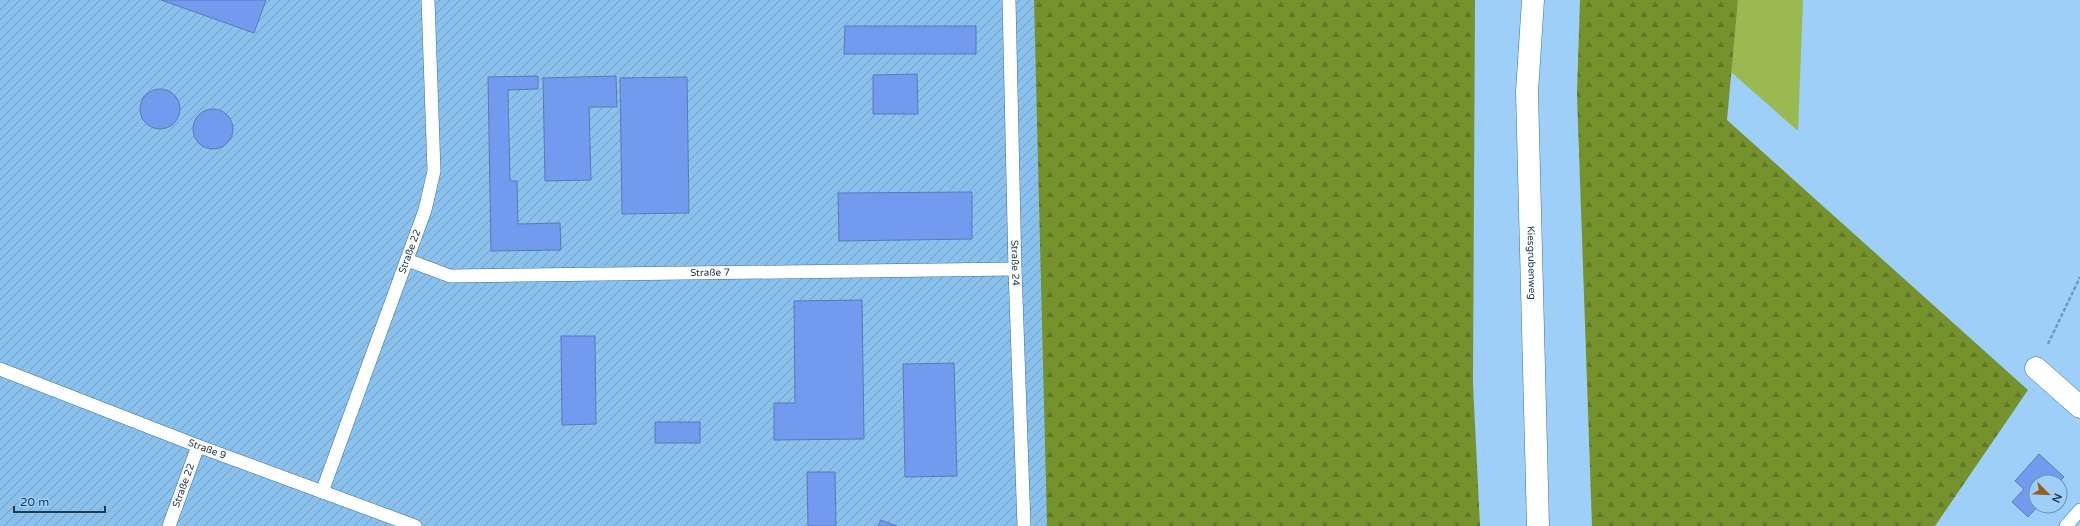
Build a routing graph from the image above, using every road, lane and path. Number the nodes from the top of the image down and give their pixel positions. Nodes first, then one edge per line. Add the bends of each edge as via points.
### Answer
1 (428, 0) edge
2 (1009, 0) edge
3 (1533, 0) edge
4 (407, 260) junction
5 (1015, 269) junction
6 (2080, 277) edge
7 (2036, 368) joint
8 (0, 369) edge
9 (2080, 407) edge
10 (198, 446) junction
11 (322, 492) junction
12 (2080, 510) edge
13 (169, 526) edge
14 (415, 526) edge
15 (1024, 526) edge
16 (1538, 526) edge
17 (2066, 526) edge

1 - 4 lane, Straße 22 via 434,171 425,210
2 - 5 lane, Straße 24
3 - 16 main road, Kiesgrubenweg via 1527,92
4 - 5 lane, Straße 7 via 450,276
4 - 11 lane, Straße 22
5 - 15 lane, Straße 24
6 - 7 path
7 - 9 main road
8 - 10 lane, Straße 9
10 - 11 lane, Straße 9
10 - 13 lane, Straße 22
11 - 14 lane, Straße 9
12 - 17 lane

